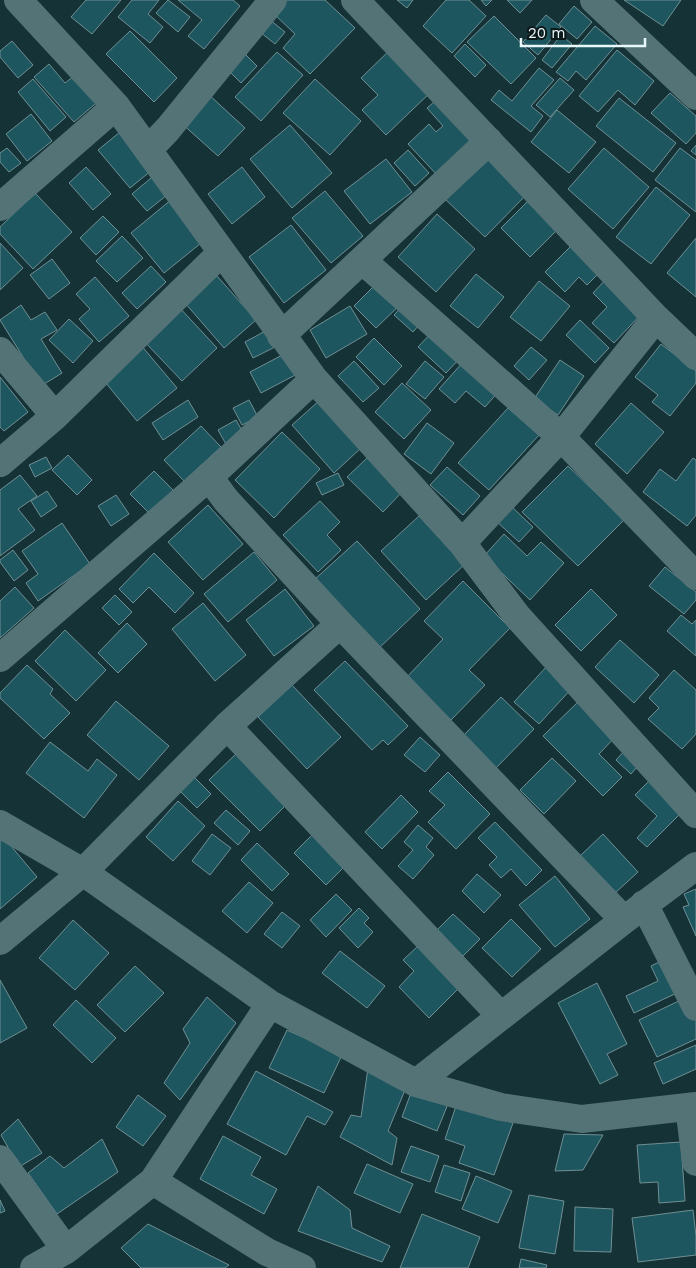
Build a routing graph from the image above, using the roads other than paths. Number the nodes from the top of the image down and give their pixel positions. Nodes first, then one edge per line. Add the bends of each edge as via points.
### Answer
1 (18, 0) edge
2 (273, 0) edge
3 (355, 0) edge
4 (594, 0) edge
5 (696, 96) edge
6 (116, 106) junction
7 (489, 141) junction
8 (148, 150) junction
9 (0, 207) edge
10 (222, 253) junction
11 (362, 260) junction
12 (656, 318) junction
13 (281, 336) junction
14 (0, 351) edge
15 (696, 356) edge
16 (314, 379) junction
17 (55, 416) junction
18 (561, 438) junction
19 (0, 463) edge
20 (209, 477) junction
21 (462, 543) junction
22 (696, 576) edge
23 (340, 624) junction
24 (0, 658) edge
25 (228, 726) junction
26 (696, 814) edge
27 (0, 824) edge
28 (696, 866) edge
29 (83, 872) junction
30 (634, 912) junction
31 (0, 941) edge
32 (270, 1004) junction
33 (696, 1007) edge
34 (501, 1016) junction
35 (416, 1083) junction
36 (693, 1106) edge
37 (0, 1159) edge
38 (696, 1162) edge
39 (153, 1181) junction
40 (66, 1250) junction
41 (34, 1268) edge
42 (302, 1268) edge

1 - 6 street
2 - 8 street
3 - 7 street
4 - 5 street
6 - 8 street
6 - 9 street
7 - 11 street
7 - 12 street
8 - 10 street
10 - 13 street
10 - 17 street
11 - 13 street
11 - 18 street
12 - 15 street
12 - 18 street
13 - 16 street
14 - 17 street
16 - 20 street
16 - 21 street
17 - 19 street
18 - 21 street
18 - 22 street
20 - 23 street via 226,500
20 - 24 street
21 - 26 street via 517,616
23 - 25 street
23 - 30 street
25 - 29 street
25 - 34 street
27 - 29 street
28 - 30 street
29 - 31 street
29 - 32 street
30 - 33 street
30 - 34 street
32 - 35 street
32 - 39 street
34 - 35 street
35 - 36 street via 501,1107 582,1119
36 - 38 street
37 - 40 street
39 - 40 street
39 - 42 street via 268,1252
40 - 41 street

